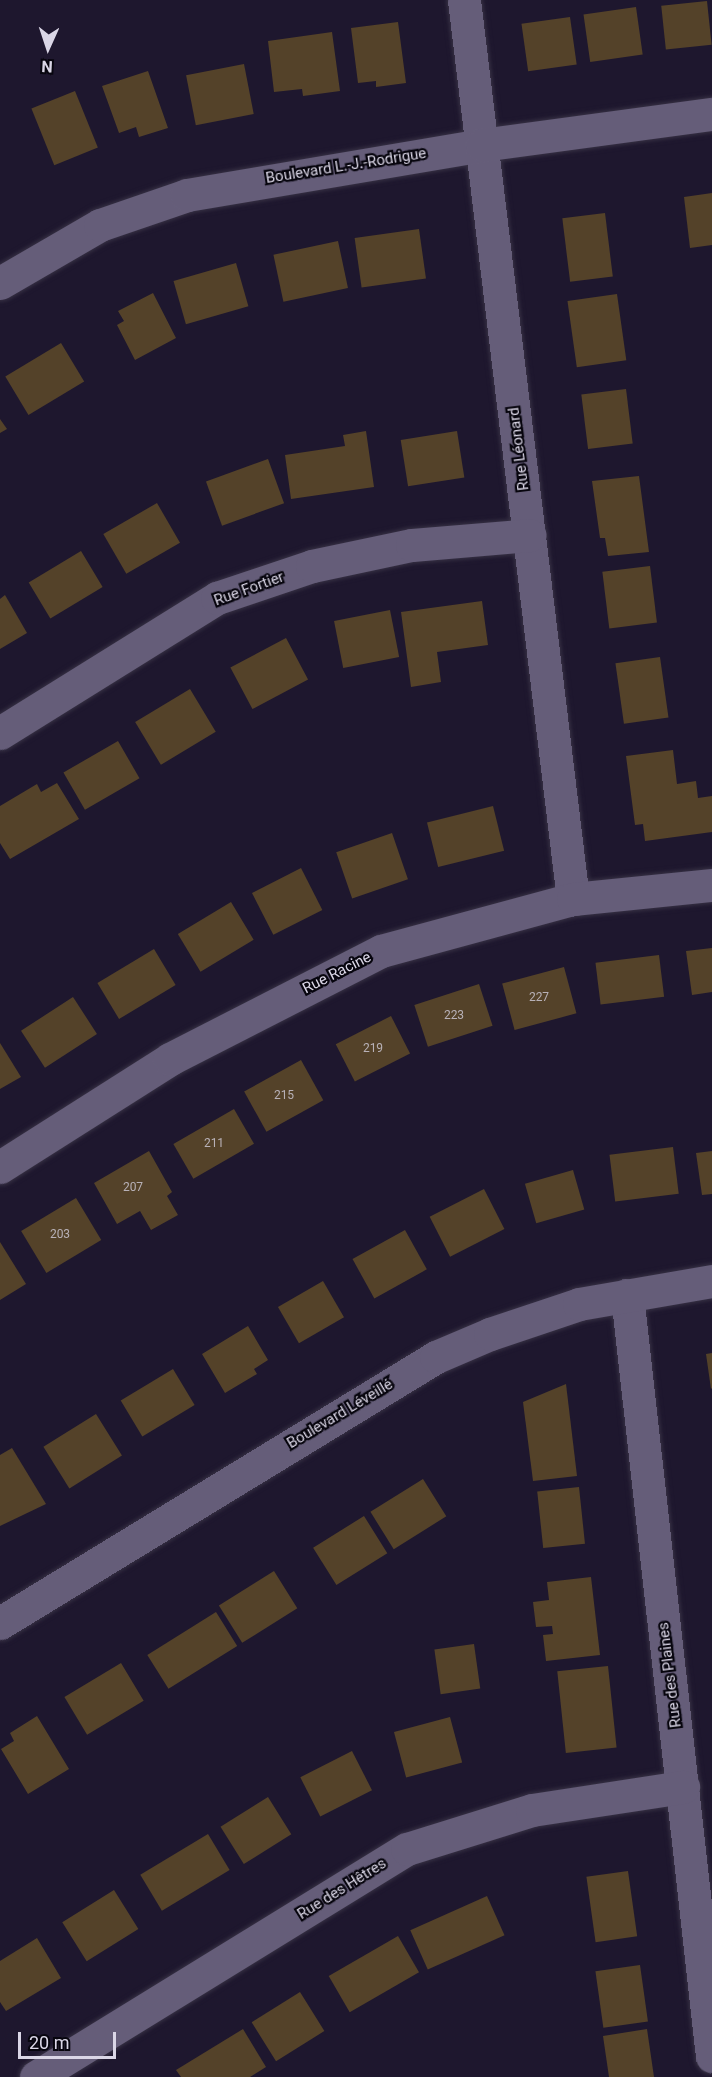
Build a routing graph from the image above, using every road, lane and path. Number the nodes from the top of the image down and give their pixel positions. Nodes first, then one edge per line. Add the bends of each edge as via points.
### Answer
1 (464, 0) edge
2 (712, 114) edge
3 (482, 145) junction
4 (0, 283) edge
5 (530, 534) junction
6 (0, 733) edge
7 (712, 885) edge
8 (573, 899) junction
9 (0, 1167) edge
10 (712, 1281) edge
11 (627, 1294) junction
12 (0, 1623) edge
13 (683, 1786) junction
14 (712, 2056) edge
15 (36, 2077) edge

1 - 3 street, Rue Léonard
2 - 3 street, Boulevard L.-J.-Rodrigue
3 - 4 street, Boulevard L.-J.-Rodrigue via 187,195 100,225
3 - 5 street, Rue Léonard
5 - 6 street, Rue Fortier via 412,545 312,566 217,598
5 - 8 street, Rue Léonard
7 - 8 street, Rue Racine
8 - 9 street, Rue Racine via 381,951 170,1059
10 - 11 street, Boulevard Léveillé
11 - 12 street, Boulevard Léveillé via 537,1317 436,1357
11 - 13 street, Rue des Plaines
13 - 14 street, Rue des Plaines
13 - 15 street, Rue des Hêtres via 532,1810 407,1849

